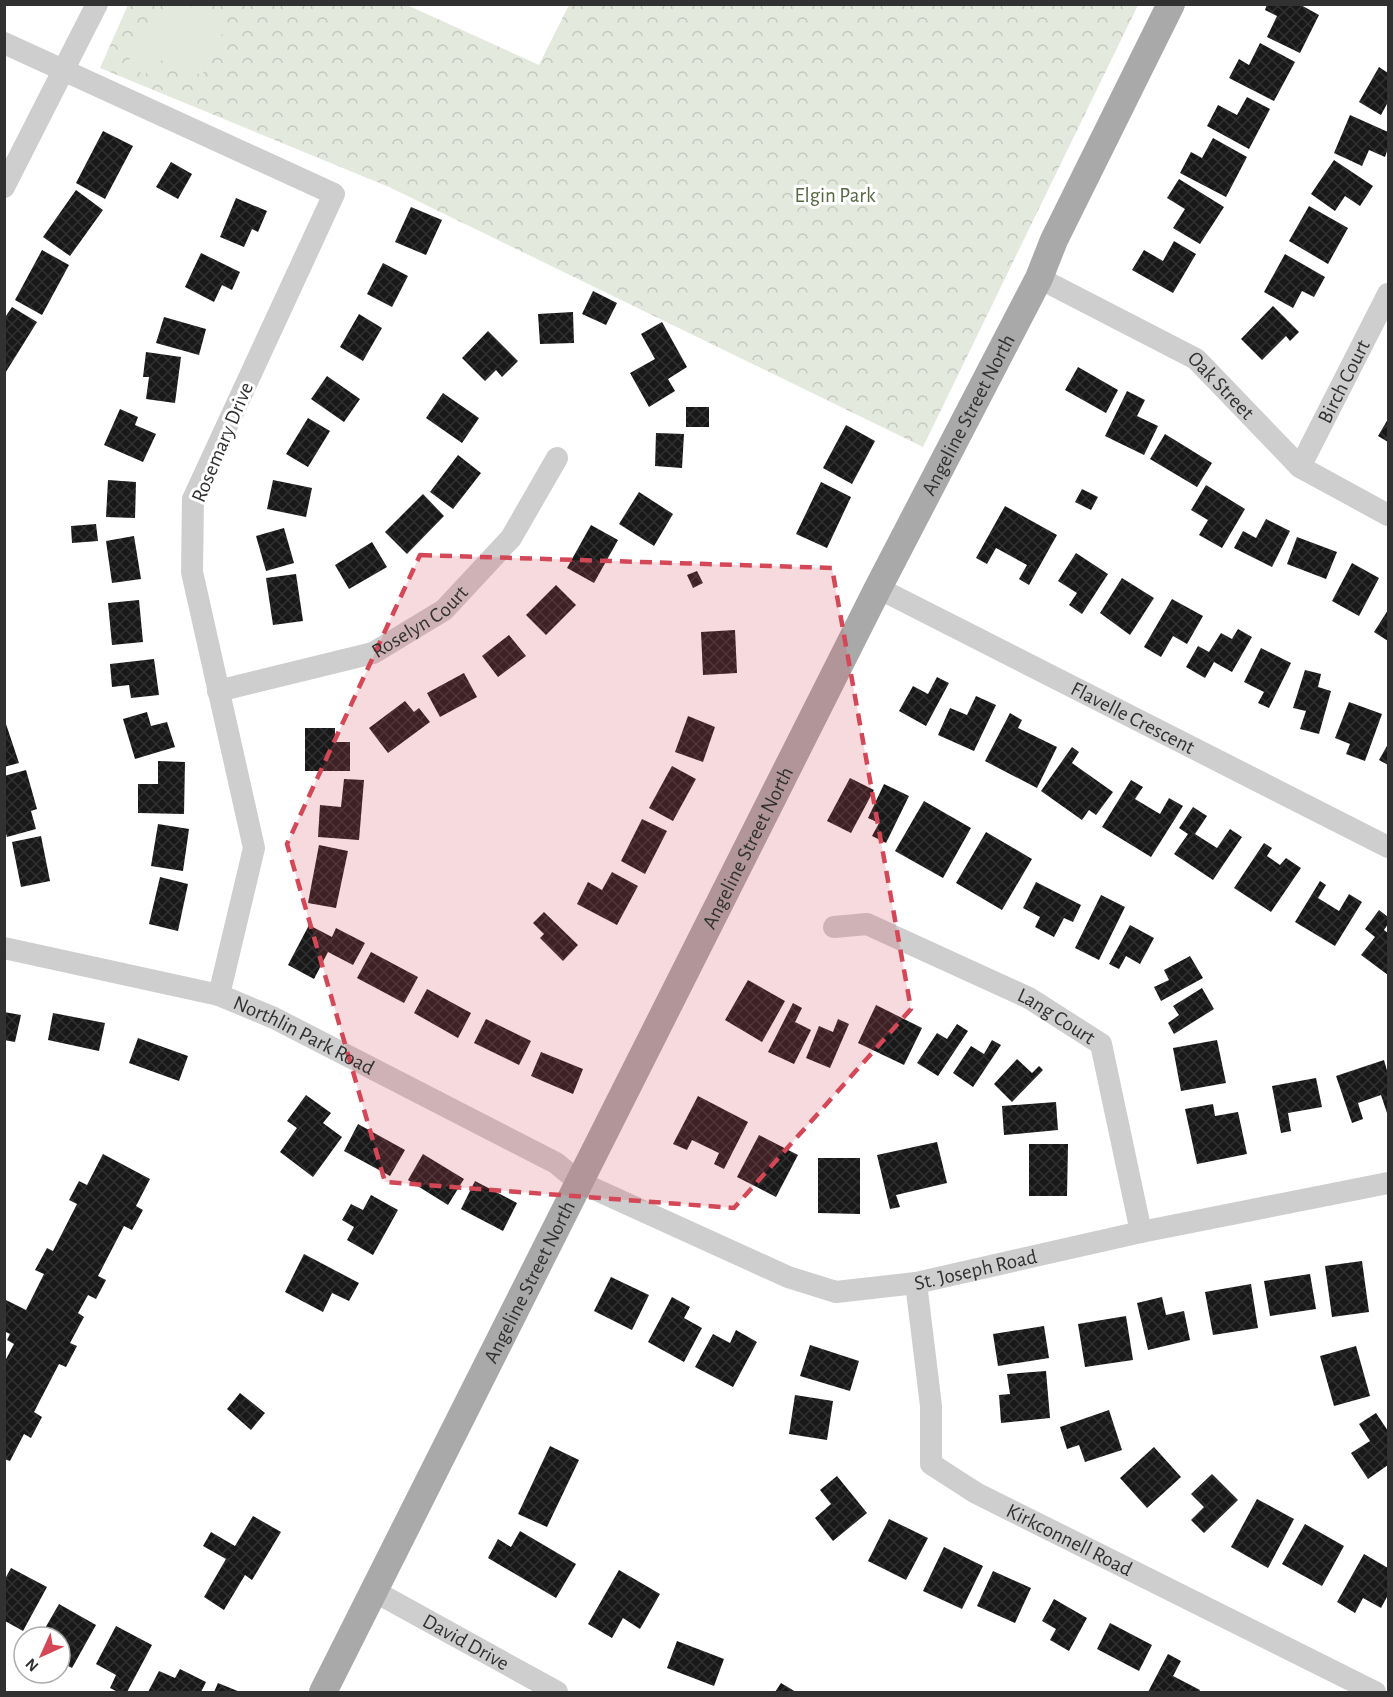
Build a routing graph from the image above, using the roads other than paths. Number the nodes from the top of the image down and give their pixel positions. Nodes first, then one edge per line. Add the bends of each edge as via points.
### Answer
1 (97, 4) edge
2 (1171, 4) edge
3 (4, 43) edge
4 (63, 71) junction
5 (4, 187) edge
6 (1039, 278) junction
7 (1389, 294) edge
8 (557, 458) dead end
9 (1300, 467) junction
10 (1389, 515) edge
11 (878, 588) junction
12 (218, 691) junction
13 (1389, 847) edge
14 (834, 927) dead end
15 (4, 948) edge
16 (219, 994) junction
17 (579, 1182) junction
18 (1389, 1183) edge
19 (1141, 1232) junction
20 (916, 1283) junction
21 (374, 1591) junction
22 (323, 1692) edge
23 (557, 1692) edge
24 (1375, 1692) edge

1 - 4 street
2 - 6 main road, Angeline Street North
3 - 4 street
4 - 5 street
4 - 12 street, Rosemary Drive via 334,194 193,500 192,572
6 - 9 street, Oak Street via 1196,359
6 - 11 main road, Angeline Street North
7 - 9 street, Birch Court
8 - 12 street, Roselyn Court via 511,538 444,610 373,653
9 - 10 street, Oak Street
11 - 13 street, Flavelle Crescent
11 - 17 main road, Angeline Street North
12 - 16 street, Rosemary Drive via 254,848
14 - 19 street, Lang Court via 867,924 1029,998 1101,1044
15 - 16 street, Northlin Park Road
16 - 17 street, Northlin Park Road via 274,1018 556,1163
17 - 20 street, St. Joseph Road via 788,1277 836,1292
17 - 21 main road, Angeline Street North
18 - 19 street, St. Joseph Road
19 - 20 street, St. Joseph Road
20 - 24 street, Kirkconnell Road via 931,1406 931,1464 976,1493
21 - 22 main road, Angeline Street North
21 - 23 street, David Drive

